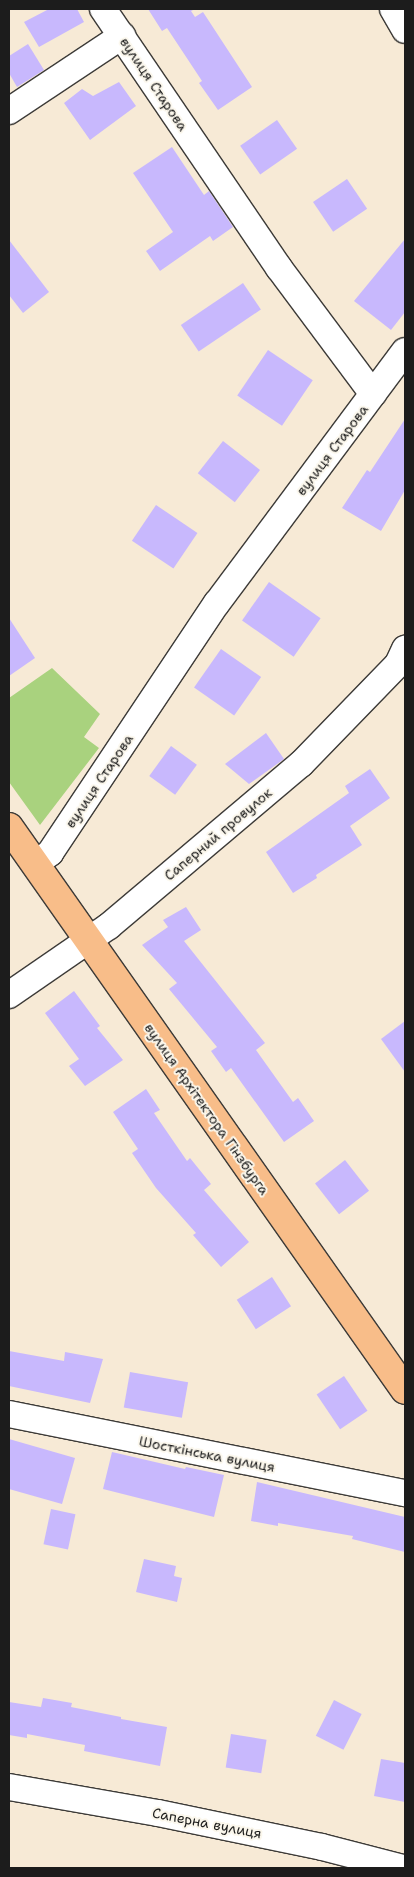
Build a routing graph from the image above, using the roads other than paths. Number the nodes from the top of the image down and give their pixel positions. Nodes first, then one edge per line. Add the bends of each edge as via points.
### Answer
1 (103, 9) edge
2 (393, 9) edge
3 (405, 30) edge
4 (122, 36) junction
5 (9, 111) edge
6 (405, 351) edge
7 (373, 394) junction
8 (403, 660) edge
9 (9, 827) edge
10 (35, 864) junction
11 (88, 941) junction
12 (9, 995) edge
13 (405, 1390) edge
14 (9, 1414) edge
15 (405, 1493) edge
16 (9, 1787) edge
17 (403, 1868) edge

1 - 4 street, вулиця Старова
2 - 3 street
4 - 5 street
4 - 7 street, вулиця Старова via 279,268
6 - 7 street
7 - 10 street, вулиця Старова via 217,603 50,854
8 - 11 street, Саперний провулок via 300,764
9 - 10 main road, вулиця Архітектора Гінзбурга
10 - 11 main road, вулиця Архітектора Гінзбурга
11 - 12 street, Саперний провулок
11 - 13 main road, вулиця Архітектора Гінзбурга
14 - 15 street, Шосткінська вулиця
16 - 17 street, Саперна вулиця via 322,1846

